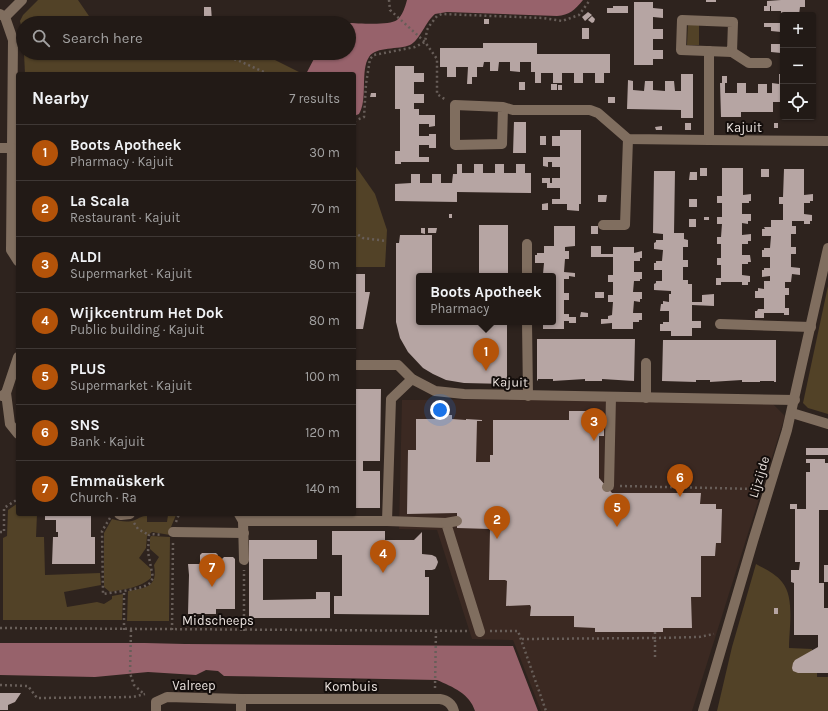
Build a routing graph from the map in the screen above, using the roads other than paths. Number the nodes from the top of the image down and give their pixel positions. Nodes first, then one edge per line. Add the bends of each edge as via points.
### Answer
1 (22, 0) edge
2 (3, 16) edge
3 (709, 51) junction
4 (732, 52) junction
5 (767, 63) dead end
6 (503, 106) junction
7 (628, 139) junction
8 (709, 140) junction
9 (828, 141) edge
10 (0, 148) edge
11 (12, 148) junction
12 (603, 225) dead end
13 (527, 244) dead end
14 (828, 248) edge
15 (16, 258) edge
16 (527, 273) edge
17 (720, 324) dead end
18 (527, 325) edge
19 (811, 327) junction
20 (16, 362) edge
21 (646, 363) dead end
22 (356, 365) edge
23 (412, 379) junction
24 (3, 395) edge
25 (528, 396) junction
26 (611, 397) junction
27 (646, 398) junction
28 (795, 400) junction
29 (792, 413) junction
30 (828, 424) edge
31 (16, 432) edge
32 (608, 486) road end
33 (241, 518) edge
34 (387, 521) junction
35 (457, 521) dead end
36 (446, 523) junction
37 (244, 533) junction
38 (173, 534) road end
39 (244, 560) road end
40 (480, 632) road end
41 (241, 699) junction
42 (156, 707) edge
43 (241, 711) edge
44 (454, 711) edge
45 (703, 711) edge

1 - 2 street
2 - 11 street via 13,40
3 - 4 street
3 - 4 street via 681,50 682,20 733,22
3 - 8 street, Kajuit
4 - 5 street via 749,63
6 - 6 street via 502,144 455,145 455,105
6 - 7 street via 513,110 590,110 598,113
7 - 8 street, Kajuit
7 - 12 street via 626,226
8 - 9 street, Kajuit
10 - 11 street
11 - 15 street via 11,250
13 - 16 street
14 - 19 street, Lijzijde
17 - 19 street
18 - 25 street
19 - 28 street, Lijzijde
20 - 24 street
21 - 27 street
22 - 23 street, Kajuit via 398,365
23 - 25 street, Kajuit via 435,391
23 - 34 street via 391,399
24 - 31 street via 10,424
25 - 26 street, Kajuit
26 - 27 street, Kajuit
26 - 32 street
27 - 28 street, Kajuit
28 - 29 street, Lijzijde
29 - 30 street
29 - 45 street, Lijzijde
33 - 34 street
33 - 37 street
34 - 36 street
35 - 36 street
36 - 40 street
37 - 38 street
37 - 39 street
41 - 42 street, Valreep via 167,697
41 - 43 street
41 - 44 street, Kombuis via 440,698 448,702

